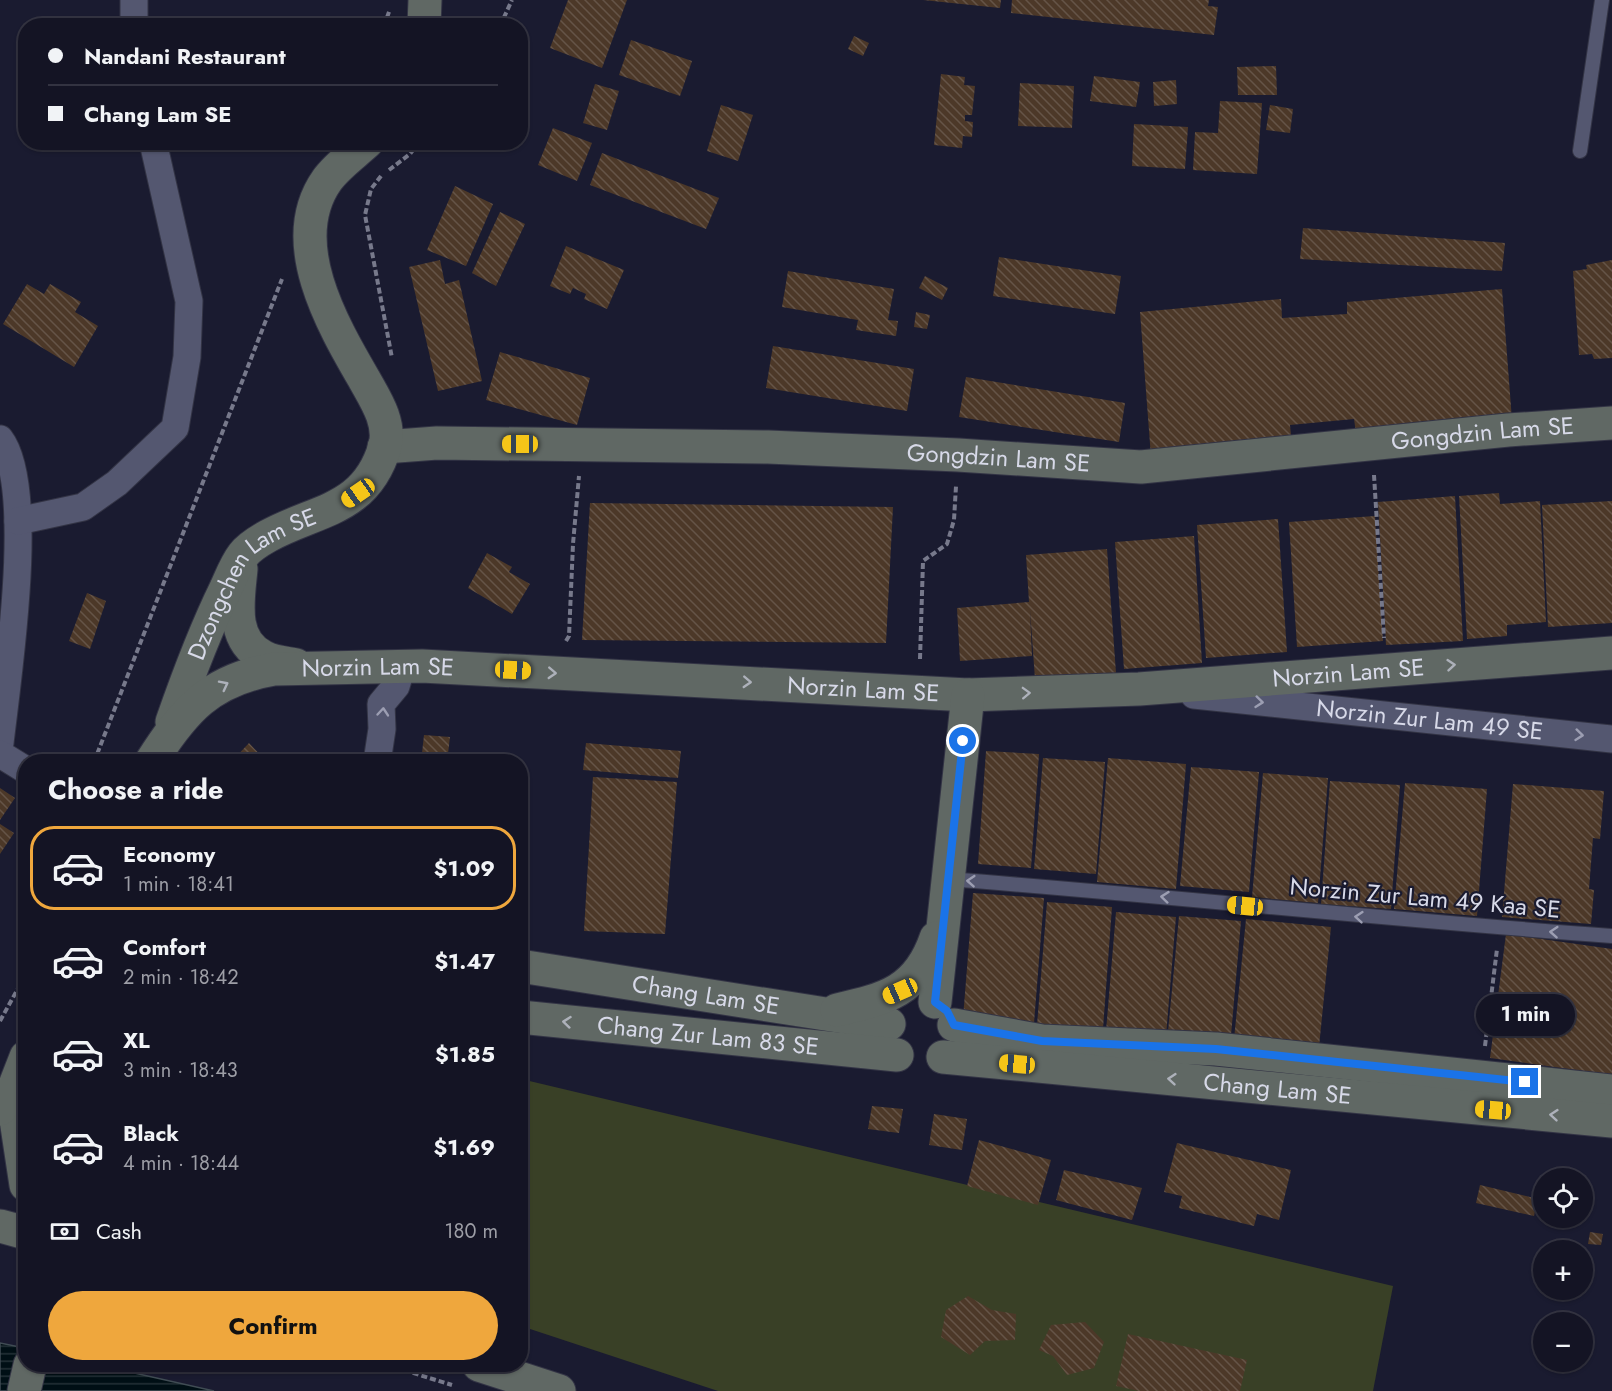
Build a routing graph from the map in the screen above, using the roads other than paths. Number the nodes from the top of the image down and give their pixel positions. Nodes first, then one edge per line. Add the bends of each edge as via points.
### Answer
1 (134, 0) edge
2 (425, 0) edge
3 (1602, 0) edge
4 (134, 18) edge
5 (424, 18) edge
6 (155, 150) edge
7 (359, 150) edge
8 (1580, 151) dead end
9 (1612, 423) edge
10 (0, 439) edge
11 (384, 447) junction
12 (18, 521) junction
13 (242, 555) junction
14 (1612, 653) edge
15 (402, 666) junction
16 (305, 667) junction
17 (1139, 689) junction
18 (968, 695) junction
19 (1612, 739) edge
20 (0, 743) edge
21 (0, 754) edge
22 (160, 754) edge
23 (378, 754) edge
24 (18, 765) edge
25 (947, 879) junction
26 (943, 916) junction
27 (1612, 936) edge
28 (528, 967) edge
29 (823, 1013) junction
30 (945, 1013) junction
31 (528, 1018) edge
32 (889, 1024) junction
33 (897, 1055) junction
34 (943, 1057) junction
35 (18, 1075) edge
36 (1612, 1090) edge
37 (6, 1101) edge
38 (1612, 1121) edge
39 (18, 1151) edge
40 (0, 1226) edge
41 (18, 1231) edge
42 (28, 1372) edge
43 (470, 1376) edge
44 (24, 1391) edge
45 (559, 1391) edge

1 - 4 street
2 - 5 main road
3 - 8 lane
6 - 12 street via 189,301 188,357 175,428 117,483 83,507
7 - 11 main road, Dzongchen Lam SE via 328,179 314,206 310,235 322,294 380,408 386,429
9 - 11 main road, Gongdzin Lam SE via 1141,467 768,447 436,443
10 - 12 street via 9,450
11 - 13 main road, Dzongchen Lam SE via 374,472 358,493 334,510 281,529
12 - 20 street via 15,607
13 - 16 main road via 239,631 264,658
13 - 22 main road, Dzongchen Lam SE via 206,628
17 -> 14 main road, Norzin Lam SE
15 - 16 main road, Norzin Lam SE
15 -> 18 main road, Norzin Lam SE
23 -> 15 street via 381,704 396,686
22 -> 16 main road, Norzin Lam SE via 195,702 224,684 253,673
18 -> 17 main road, Norzin Lam SE
17 -> 19 street, Norzin Zur Lam 49 SE
18 - 25 main road
21 - 24 street
25 - 26 main road
27 -> 25 lane, Norzin Zur Lam 49 Kaa SE
26 - 29 main road via 933,947 913,980 900,991
26 - 30 main road
28 - 29 main road, Chang Lam SE
29 - 32 main road, Chang Lam SE
30 - 32 main road via 922,999 907,1002
30 - 34 main road via 954,1037
30 - 36 main road, Chang Lam SE via 1042,1041 1216,1049
33 -> 31 main road, Chang Zur Lam 83 SE
32 - 33 main road via 891,1046
33 - 34 main road via 919,1065 932,1064
38 -> 34 main road, Chang Lam SE
35 - 37 main road
37 - 39 main road
40 - 41 main road
42 - 44 main road
43 - 45 main road

